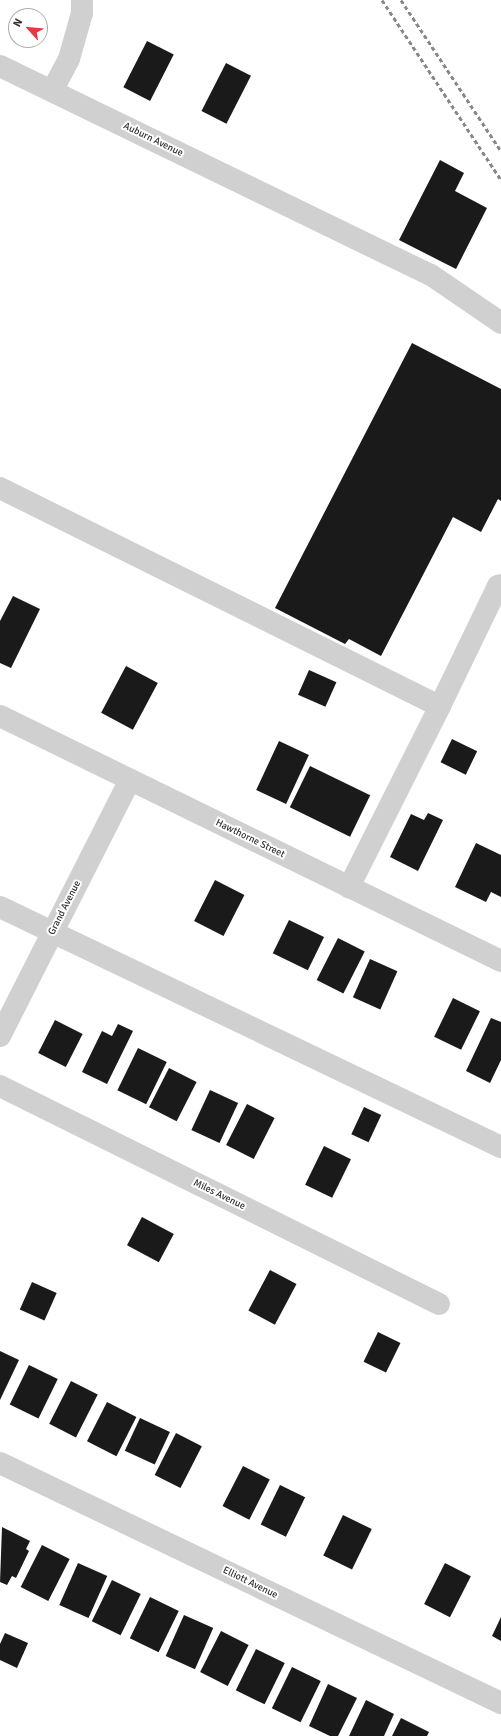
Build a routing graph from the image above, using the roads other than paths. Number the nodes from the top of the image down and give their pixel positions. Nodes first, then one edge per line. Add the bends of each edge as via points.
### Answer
1 (82, 0) edge
2 (0, 66) edge
3 (52, 91) junction
4 (501, 324) edge
5 (0, 488) edge
6 (501, 585) edge
7 (440, 706) junction
8 (0, 716) edge
9 (130, 780) junction
10 (349, 887) junction
11 (0, 907) edge
12 (52, 934) junction
13 (501, 961) edge
14 (0, 1036) edge
15 (0, 1086) edge
16 (501, 1147) edge
17 (439, 1304) dead end
18 (0, 1463) edge
19 (501, 1703) edge

1 - 3 street via 82,12 69,59
2 - 3 street, Auburn Avenue
3 - 4 street, Auburn Avenue via 431,275
5 - 7 street
6 - 7 street via 498,586
7 - 10 street
8 - 9 street, Hawthorne Street
9 - 10 street, Hawthorne Street
9 - 12 street, Grand Avenue
10 - 13 street, Hawthorne Street
11 - 12 street
12 - 14 street, Grand Avenue
12 - 16 street
15 - 17 street, Miles Avenue
18 - 19 street, Elliott Avenue

